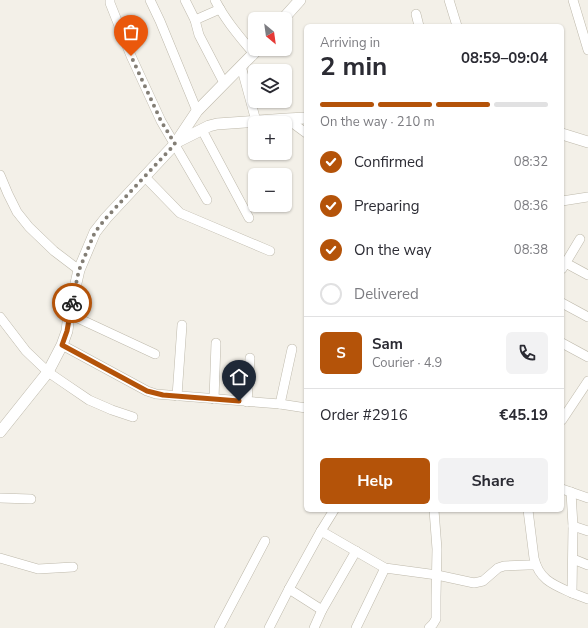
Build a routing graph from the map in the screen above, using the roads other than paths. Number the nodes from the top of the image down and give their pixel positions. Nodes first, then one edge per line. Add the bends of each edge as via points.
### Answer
1 (110, 0) edge
2 (150, 0) edge
3 (185, 0) edge
4 (215, 0) edge
5 (300, 0) edge
6 (450, 0) edge
7 (573, 0) edge
8 (220, 9) junction
9 (290, 12) edge
10 (416, 14) dead end
11 (195, 20) junction
12 (418, 24) edge
13 (456, 24) edge
14 (248, 44) edge
15 (588, 50) edge
16 (251, 56) edge
17 (241, 66) junction
18 (224, 83) junction
19 (197, 111) junction
20 (255, 116) edge
21 (292, 118) edge
22 (304, 118) edge
23 (248, 122) edge
24 (292, 122) edge
25 (202, 130) junction
26 (304, 131) edge
27 (564, 135) edge
28 (588, 142) edge
29 (175, 144) junction
30 (0, 175) edge
31 (144, 176) junction
32 (4, 196) edge
33 (588, 197) edge
34 (207, 200) dead end
35 (564, 201) edge
36 (248, 218) dead end
37 (580, 239) dead end
38 (270, 251) dead end
39 (564, 263) edge
40 (564, 264) edge
41 (79, 270) junction
42 (588, 276) edge
43 (564, 304) edge
44 (69, 314) junction
45 (0, 317) edge
46 (588, 317) edge
47 (182, 325) dead end
48 (216, 343) dead end
49 (564, 344) edge
50 (62, 345) junction
51 (292, 349) dead end
52 (155, 354) dead end
53 (588, 357) edge
54 (250, 358) dead end
55 (48, 372) junction
56 (588, 380) edge
57 (178, 396) junction
58 (214, 399) junction
59 (248, 402) junction
60 (280, 404) junction
61 (304, 408) edge
62 (133, 417) dead end
63 (564, 417) edge
64 (0, 432) edge
65 (566, 491) edge
66 (0, 498) edge
67 (588, 498) edge
68 (31, 499) dead end
69 (333, 512) edge
70 (434, 512) edge
71 (528, 512) edge
72 (573, 526) junction
73 (321, 531) junction
74 (588, 531) edge
75 (265, 541) dead end
76 (356, 551) junction
77 (0, 558) edge
78 (573, 559) junction
79 (588, 564) edge
80 (536, 565) junction
81 (73, 567) dead end
82 (384, 568) junction
83 (437, 575) junction
84 (289, 589) junction
85 (572, 593) junction
86 (588, 599) edge
87 (322, 610) junction
88 (223, 626) edge
89 (269, 628) edge
90 (314, 628) edge
91 (356, 628) edge
92 (429, 628) edge

1 - 29 street via 131,56 161,121
2 - 19 street
3 - 11 street
4 - 8 street
5 - 9 street
6 - 13 street
7 - 15 street
8 - 11 street
8 - 14 street via 238,35
10 - 12 street
11 - 18 street via 199,35
16 - 17 street
17 - 18 street
17 - 20 street
18 - 19 street
19 - 29 street
21 - 22 street
23 - 25 street via 217,124
24 - 26 street
25 - 29 street
25 - 36 street
27 - 28 street
29 - 31 street
29 - 34 street
30 - 32 street
31 - 38 street via 180,213
31 - 41 street via 95,232
32 - 41 street via 29,227
33 - 35 street
37 - 39 street
40 - 42 street
41 - 44 street
43 - 46 street
44 - 50 street
44 - 52 street
45 - 55 street via 26,351
47 - 57 street
48 - 58 street
49 - 53 street
50 - 55 street
50 - 57 street via 147,391
51 - 60 street
54 - 59 street
55 - 62 street via 89,400
55 - 64 street
56 - 63 street
57 - 58 street
58 - 59 street
59 - 60 street
60 - 61 street
65 - 67 street
65 - 72 street
66 - 68 street
69 - 73 street
70 - 83 street
71 - 80 street
72 - 74 street
72 - 78 street
73 - 76 street
73 - 84 street
75 - 88 street
76 - 82 street
76 - 87 street
77 - 81 street via 38,569
78 - 79 street
78 - 85 street
80 - 83 street via 504,566 478,583
80 - 85 street via 548,582
82 - 83 street
82 - 91 street
83 - 92 street via 436,619
84 - 87 street
84 - 89 street
85 - 86 street
87 - 90 street

